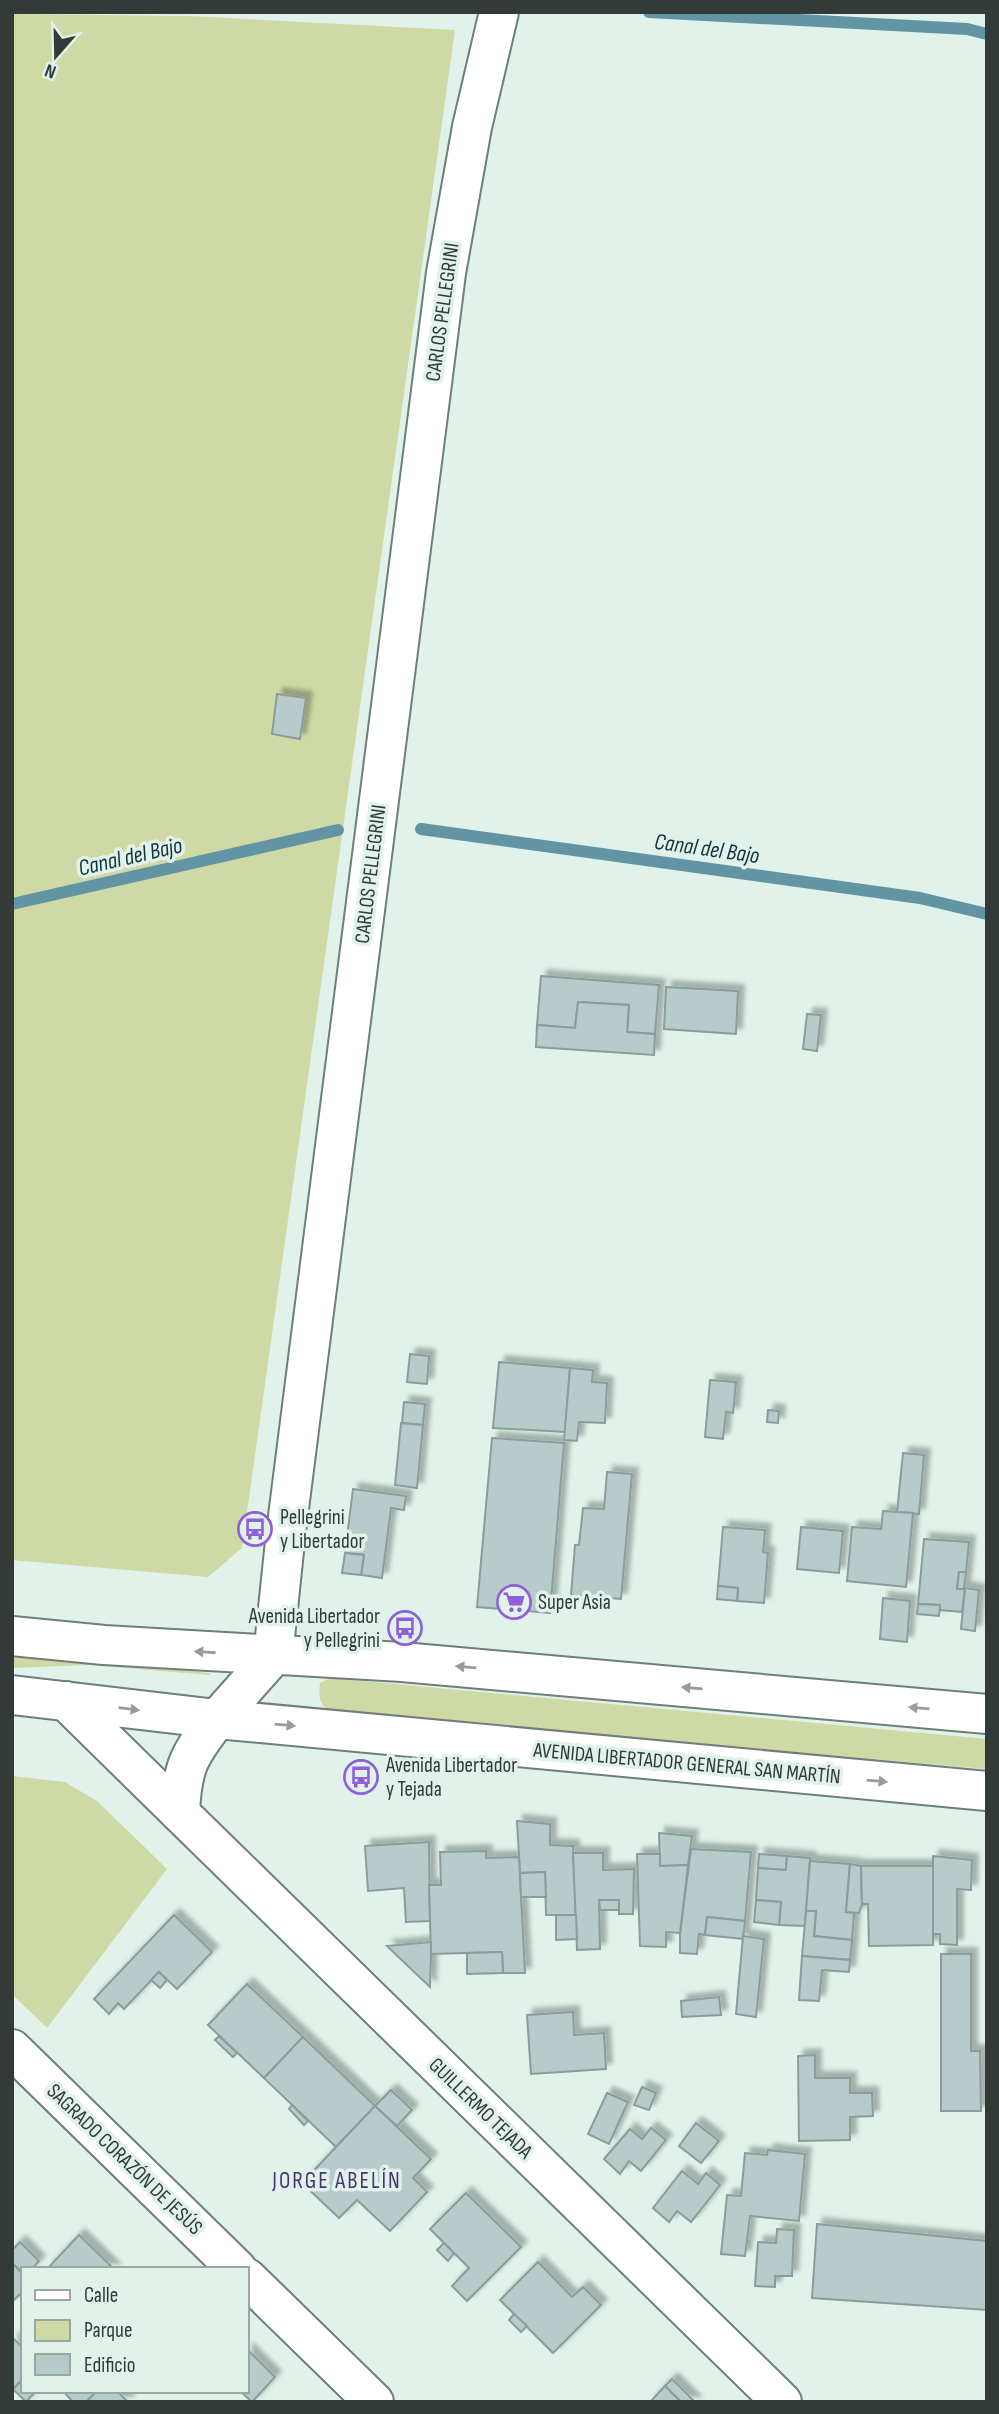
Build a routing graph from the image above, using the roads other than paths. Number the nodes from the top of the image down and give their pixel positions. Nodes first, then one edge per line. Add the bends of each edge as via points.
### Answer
1 (497, 19) edge
2 (12, 1636) edge
3 (273, 1656) junction
4 (12, 1695) edge
5 (66, 1701) junction
6 (987, 1714) edge
7 (217, 1719) junction
8 (987, 1791) edge
9 (180, 1813) junction
10 (12, 2049) edge
11 (235, 2267) edge
12 (248, 2279) edge
13 (353, 2395) edge
14 (782, 2402) edge

1 - 3 main road, CARLOS PELLEGRINI via 446,273
3 -> 2 main road
6 -> 3 main road via 402,1662
3 - 7 main road
4 - 5 main road, AVENIDA LIBERTADOR GENERAL SAN MARTÍN
5 -> 7 main road, AVENIDA LIBERTADOR GENERAL SAN MARTÍN
5 - 9 main road, GUILLERMO TEJADA
7 -> 8 main road, AVENIDA LIBERTADOR GENERAL SAN MARTÍN
7 - 9 main road via 192,1750 181,1789
9 - 14 main road, GUILLERMO TEJADA
10 - 11 main road, SAGRADO CORAZÓN DE JESÚS
12 - 13 main road

